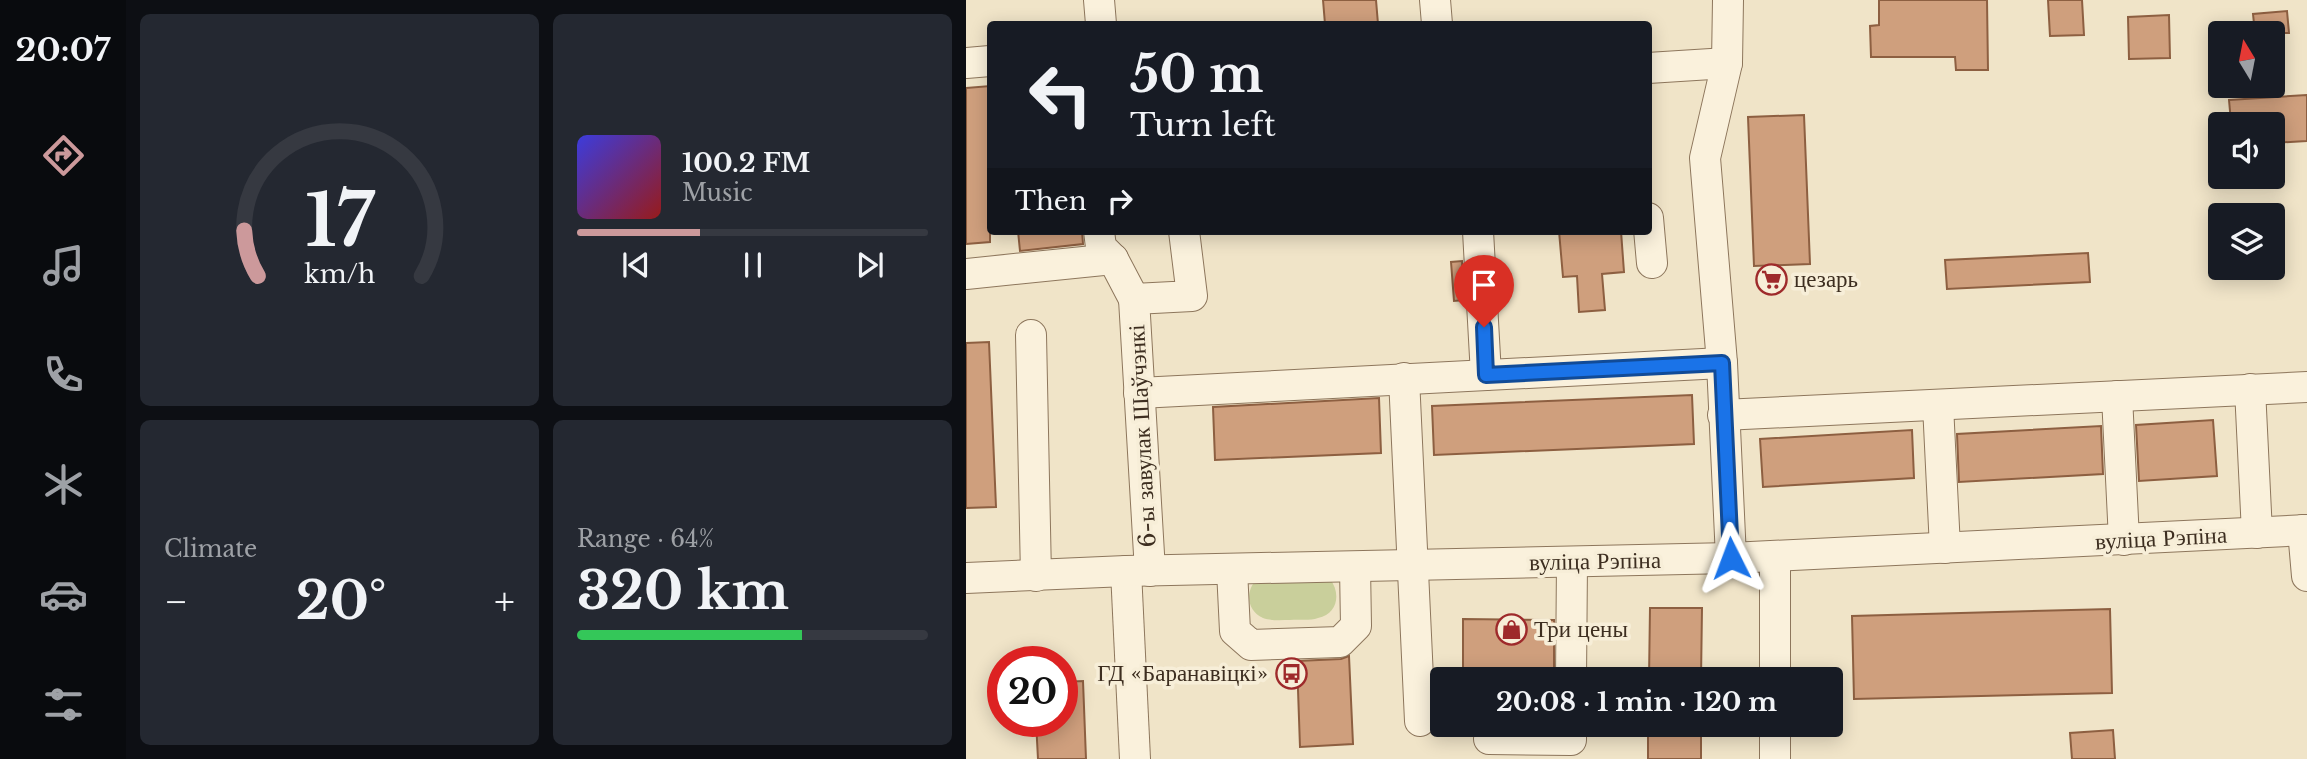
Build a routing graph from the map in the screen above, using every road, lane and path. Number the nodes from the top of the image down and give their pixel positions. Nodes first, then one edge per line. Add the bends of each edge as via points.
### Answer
1 (1099, 0) edge
2 (1435, 0) edge
3 (1728, 0) edge
4 (1101, 21) edge
5 (1437, 21) edge
6 (987, 61) edge
7 (966, 63) edge
8 (1727, 63) junction
9 (1652, 68) edge
10 (1100, 235) edge
11 (1184, 235) edge
12 (1478, 235) edge
13 (1650, 235) edge
14 (1113, 259) junction
15 (1652, 263) dead end
16 (966, 274) edge
17 (1134, 299) junction
18 (1031, 335) dead end
19 (1722, 363) junction
20 (1486, 375) junction
21 (1404, 378) junction
22 (2307, 387) edge
23 (2250, 389) junction
24 (1139, 393) junction
25 (2117, 396) junction
26 (1938, 405) junction
27 (1723, 415) junction
28 (2305, 530) edge
29 (2257, 533) junction
30 (2123, 540) junction
31 (1945, 548) junction
32 (1775, 556) junction
33 (1731, 558) junction
34 (1572, 562) junction
35 (1415, 566) junction
36 (1355, 567) junction
37 (1232, 570) junction
38 (1138, 571) junction
39 (1036, 576) junction
40 (2307, 576) edge
41 (966, 578) edge
42 (1571, 667) edge
43 (1775, 667) edge
44 (1420, 721) dead end
45 (1571, 737) edge
46 (1775, 737) edge
47 (1489, 740) dead end
48 (1135, 759) edge
49 (1775, 759) edge

1 - 4 street
2 - 5 street
3 - 8 street
6 - 7 street
8 - 9 street
8 - 19 street via 1705,158
10 - 14 street via 1101,247
11 - 17 street, 6-ы завулак Шаўчэнкі via 1192,296
12 - 20 street
13 - 15 street
14 - 16 street
14 - 17 street
17 - 24 street, 6-ы завулак Шаўчэнкі
18 - 39 street
19 - 20 street
19 - 27 street
20 - 21 street
21 - 24 street
21 - 35 street
22 - 23 street
23 - 25 street
23 - 29 street
24 - 38 street, 6-ы завулак Шаўчэнкі
25 - 26 street
25 - 30 street
26 - 27 street
26 - 31 street
27 - 33 street
28 - 29 street, вуліца Рэпіна
28 - 40 street
29 - 30 street, вуліца Рэпіна
30 - 31 street, вуліца Рэпіна
31 - 32 street, вуліца Рэпіна
32 - 33 street, вуліца Рэпіна
32 - 43 street
33 - 34 street, вуліца Рэпіна
34 - 35 street, вуліца Рэпіна
34 - 42 street
35 - 36 street, вуліца Рэпіна
35 - 44 street
36 - 37 street, вуліца Рэпіна
36 - 37 street via 1356,626 1340,642 1251,645 1235,631
37 - 38 street, вуліца Рэпіна
38 - 39 street, вуліца Рэпіна
38 - 48 street, 6-ы завулак Шаўчэнкі
39 - 41 street, вуліца Рэпіна
45 - 47 street
46 - 49 street

